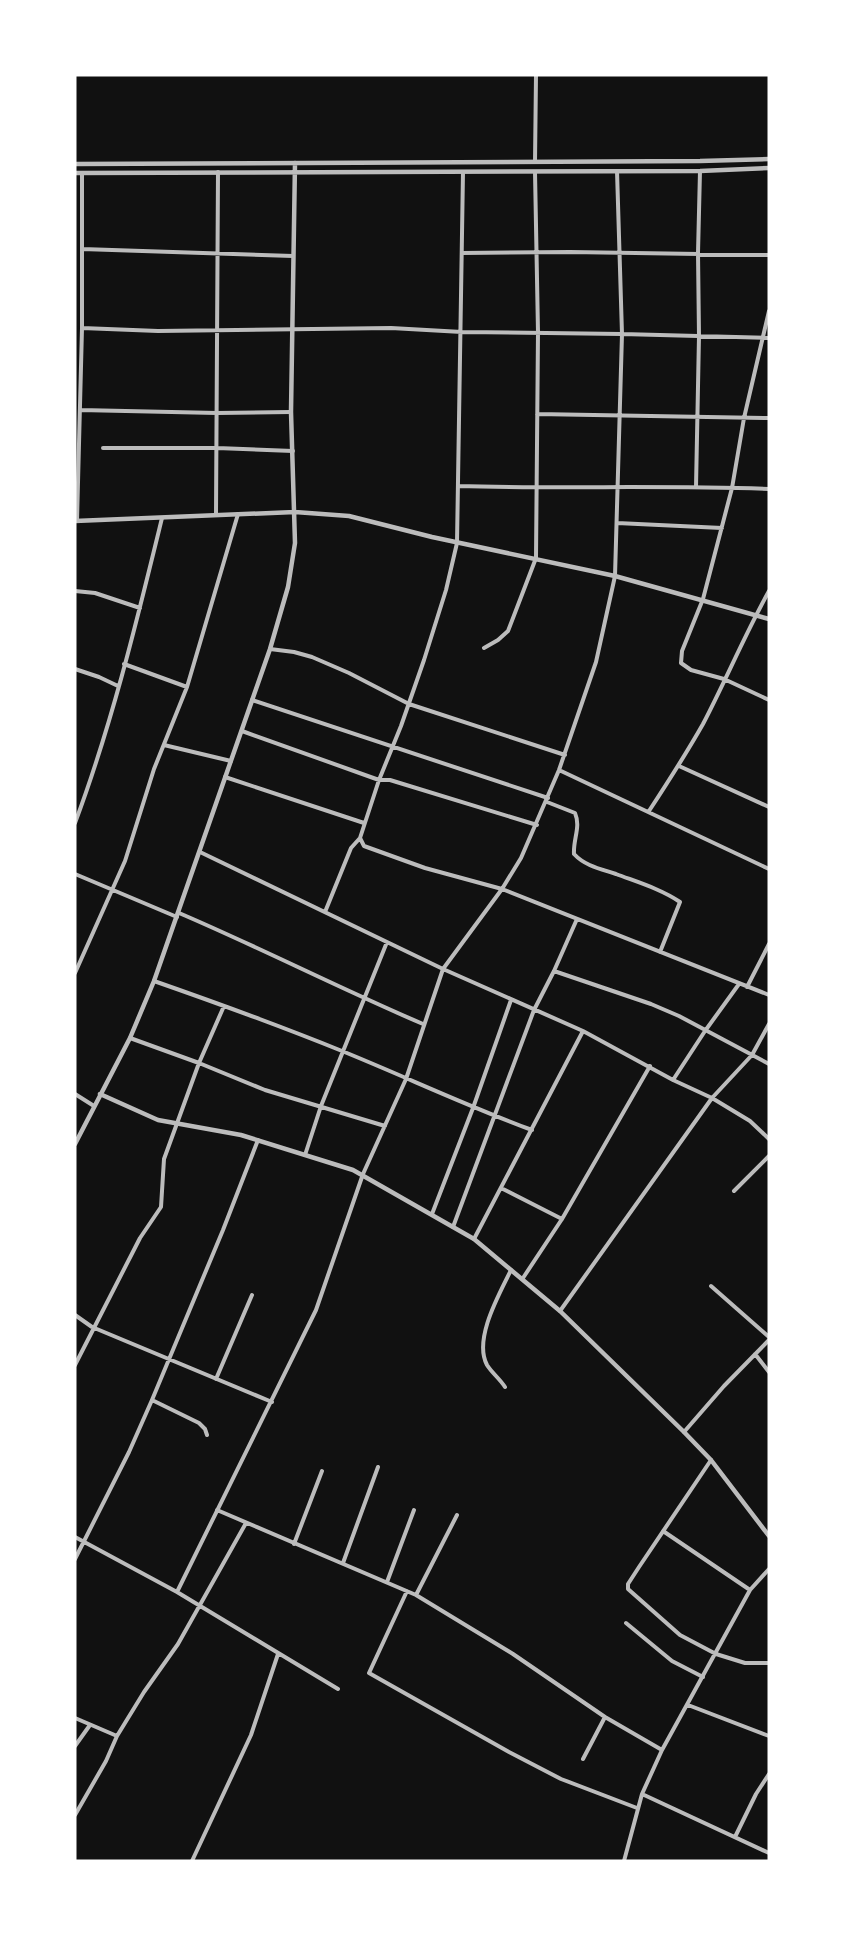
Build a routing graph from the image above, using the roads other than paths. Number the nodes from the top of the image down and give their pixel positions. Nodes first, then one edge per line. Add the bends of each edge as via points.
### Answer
1 (536, 75) edge
2 (769, 159) edge
3 (535, 162) junction
4 (295, 163) junction
5 (75, 164) edge
6 (769, 168) edge
7 (463, 171) junction
8 (617, 171) junction
9 (700, 171) junction
10 (218, 172) junction
11 (295, 172) junction
12 (535, 172) junction
13 (75, 173) edge
14 (82, 173) junction
15 (82, 249) junction
16 (620, 252) junction
17 (462, 253) junction
18 (537, 254) junction
19 (698, 254) junction
20 (218, 255) junction
21 (769, 255) edge
22 (293, 256) junction
23 (769, 312) edge
24 (82, 328) junction
25 (292, 329) junction
26 (217, 330) junction
27 (462, 332) junction
28 (538, 332) junction
29 (622, 333) junction
30 (699, 336) junction
31 (763, 338) junction
32 (769, 338) edge
33 (80, 410) junction
34 (217, 412) junction
35 (291, 412) junction
36 (537, 414) junction
37 (619, 416) junction
38 (697, 416) junction
39 (744, 418) junction
40 (769, 418) edge
41 (103, 448) dead end
42 (217, 448) junction
43 (293, 451) junction
44 (458, 486) junction
45 (618, 486) junction
46 (696, 487) junction
47 (538, 488) junction
48 (732, 488) junction
49 (769, 489) edge
50 (295, 512) junction
51 (238, 514) junction
52 (216, 515) junction
53 (162, 518) junction
54 (76, 521) edge
55 (617, 523) junction
56 (722, 528) junction
57 (458, 543) junction
58 (536, 558) junction
59 (615, 576) junction
60 (75, 591) edge
61 (769, 591) edge
62 (703, 599) junction
63 (140, 608) junction
64 (755, 615) junction
65 (769, 619) edge
66 (484, 648) dead end
67 (270, 649) junction
68 (124, 664) junction
69 (75, 669) edge
70 (724, 680) junction
71 (118, 686) junction
72 (187, 687) junction
73 (252, 700) junction
74 (769, 700) edge
75 (409, 704) junction
76 (242, 731) junction
77 (164, 745) junction
78 (392, 747) junction
79 (565, 755) junction
80 (231, 761) junction
81 (679, 766) junction
82 (559, 770) junction
83 (225, 777) junction
84 (379, 780) junction
85 (547, 800) junction
86 (769, 807) edge
87 (649, 811) junction
88 (75, 823) edge
89 (364, 823) junction
90 (537, 825) junction
91 (360, 838) junction
92 (200, 852) junction
93 (769, 869) edge
94 (75, 873) edge
95 (113, 889) junction
96 (502, 889) junction
97 (325, 912) junction
98 (178, 915) junction
99 (577, 919) junction
100 (387, 942) junction
101 (769, 944) edge
102 (660, 952) junction
103 (442, 969) junction
104 (554, 971) junction
105 (75, 973) edge
106 (154, 981) junction
107 (739, 984) junction
108 (747, 987) junction
109 (769, 995) edge
110 (365, 999) junction
111 (511, 999) junction
112 (224, 1006) junction
113 (534, 1010) junction
114 (423, 1024) junction
115 (769, 1024) edge
116 (583, 1031) junction
117 (705, 1031) junction
118 (130, 1038) junction
119 (343, 1052) junction
120 (752, 1055) junction
121 (200, 1063) junction
122 (769, 1064) edge
123 (650, 1066) junction
124 (406, 1079) junction
125 (673, 1080) junction
126 (75, 1094) edge
127 (100, 1094) junction
128 (712, 1098) junction
129 (94, 1106) junction
130 (321, 1106) junction
131 (473, 1108) junction
132 (494, 1116) junction
133 (176, 1124) junction
134 (385, 1126) junction
135 (531, 1130) junction
136 (769, 1139) edge
137 (258, 1140) junction
138 (75, 1144) edge
139 (305, 1155) junction
140 (769, 1156) edge
141 (363, 1174) junction
142 (501, 1188) junction
143 (734, 1191) dead end
144 (432, 1214) junction
145 (561, 1219) junction
146 (453, 1227) junction
147 (474, 1239) junction
148 (511, 1270) junction
149 (523, 1278) junction
150 (711, 1287) dead end
151 (252, 1295) dead end
152 (560, 1311) junction
153 (75, 1316) edge
154 (95, 1328) junction
155 (769, 1338) edge
156 (755, 1354) junction
157 (168, 1359) junction
158 (75, 1365) edge
159 (769, 1372) edge
160 (216, 1379) junction
161 (506, 1387) dead end
162 (152, 1400) junction
163 (272, 1402) junction
164 (684, 1432) junction
165 (207, 1436) dead end
166 (711, 1460) junction
167 (378, 1467) dead end
168 (322, 1471) dead end
169 (217, 1510) junction
170 (414, 1510) dead end
171 (457, 1515) dead end
172 (246, 1523) junction
173 (663, 1531) junction
174 (769, 1536) edge
175 (75, 1537) edge
176 (84, 1541) junction
177 (294, 1544) junction
178 (75, 1559) edge
179 (342, 1563) junction
180 (769, 1569) edge
181 (387, 1582) junction
182 (750, 1590) junction
183 (407, 1591) junction
184 (177, 1592) junction
185 (416, 1595) junction
186 (198, 1606) junction
187 (626, 1623) dead end
188 (278, 1654) junction
189 (716, 1654) junction
190 (769, 1663) edge
191 (703, 1677) junction
192 (338, 1689) dead end
193 (688, 1705) junction
194 (75, 1718) edge
195 (605, 1718) junction
196 (90, 1725) junction
197 (117, 1736) junction
198 (769, 1736) edge
199 (75, 1746) edge
200 (662, 1750) junction
201 (583, 1759) dead end
202 (769, 1774) edge
203 (642, 1794) junction
204 (637, 1808) junction
205 (75, 1815) edge
206 (735, 1837) junction
207 (769, 1853) edge
208 (192, 1861) edge
209 (624, 1861) edge

1 - 3 street
2 - 3 street
3 - 4 street
4 - 5 street
4 - 11 street
6 - 9 street
7 - 11 street
7 - 12 street
7 - 17 street
8 - 9 street
8 - 12 street
8 - 16 street
9 - 19 street
10 - 11 street
10 - 14 street
10 - 20 street
11 - 22 street
12 - 18 street
13 - 14 street
14 - 15 street
15 - 20 street
15 - 24 street
16 - 18 street
16 - 19 street
16 - 29 street
17 - 18 street
17 - 27 street
18 - 28 street
19 - 21 street
19 - 30 street
20 - 22 street
20 - 26 street
22 - 25 street
23 - 31 street
24 - 26 street
24 - 33 street
25 - 26 street
25 - 27 street
25 - 35 street
26 - 34 street
27 - 28 street
27 - 44 street
28 - 29 street
28 - 36 street
29 - 30 street
29 - 37 street
30 - 31 street
30 - 38 street
31 - 32 street
31 - 39 street
33 - 34 street
33 - 54 street
34 - 35 street
34 - 42 street
35 - 43 street
36 - 37 street
36 - 47 street
37 - 38 street
37 - 45 street
38 - 39 street
38 - 46 street
39 - 40 street
39 - 48 street
41 - 42 street
42 - 43 street
42 - 52 street
43 - 50 street
44 - 47 street
44 - 57 street
45 - 46 street
45 - 47 street
45 - 55 street
46 - 48 street
47 - 58 street
48 - 49 street
48 - 56 street
50 - 51 street
50 - 57 street via 349,516
50 - 67 street via 290,576
51 - 52 street
51 - 72 street
52 - 53 street
53 - 54 street
53 - 63 street
55 - 56 street
55 - 59 street
56 - 62 street
57 - 58 street
57 - 75 street
58 - 59 street
58 - 66 street via 508,631
59 - 62 street
59 - 79 street via 596,662
60 - 63 street via 95,593
61 - 64 street
62 - 64 street
62 - 70 street via 681,663
63 - 68 street
64 - 65 street
64 - 70 street
67 - 73 street
67 - 75 street via 312,657
68 - 71 street
68 - 72 street
69 - 71 street
70 - 74 street
70 - 81 street
71 - 88 street
72 - 77 street
73 - 76 street
73 - 78 street
75 - 78 street
75 - 79 street
76 - 80 street
76 - 84 street
77 - 80 street
77 - 95 street
78 - 84 street
78 - 85 street
79 - 82 street
80 - 83 street
81 - 86 street
81 - 87 street
82 - 85 street
82 - 87 street
83 - 89 street
83 - 92 street
84 - 89 street
84 - 90 street via 390,780
85 - 90 street
85 - 102 street via 575,813 579,828 574,854 584,863 671,895 680,902
87 - 93 street
89 - 91 street
90 - 96 street
91 - 96 street via 364,846 402,860
91 - 97 street via 351,848
92 - 97 street
92 - 98 street
94 - 95 street
95 - 98 street
95 - 105 street
96 - 99 street
96 - 103 street
97 - 100 street
98 - 106 street
98 - 110 street via 251,944
99 - 102 street
99 - 104 street
100 - 103 street
100 - 110 street
101 - 108 street
102 - 107 street
103 - 111 street
103 - 114 street
104 - 113 street
104 - 117 street via 651,1004
106 - 112 street
106 - 118 street
107 - 108 street
107 - 117 street
108 - 109 street
110 - 114 street
110 - 119 street
111 - 113 street
111 - 131 street
112 - 119 street
112 - 121 street
113 - 116 street
113 - 132 street
114 - 124 street
115 - 120 street
116 - 123 street
116 - 135 street
117 - 120 street
117 - 125 street
118 - 121 street
118 - 127 street
119 - 124 street
119 - 130 street
120 - 122 street
120 - 128 street
121 - 130 street via 265,1090
121 - 133 street
123 - 125 street
123 - 145 street
124 - 131 street
124 - 134 street
125 - 128 street
126 - 129 street
127 - 129 street
127 - 133 street
128 - 136 street via 750,1121
128 - 152 street
129 - 138 street
130 - 134 street
130 - 139 street
131 - 132 street
131 - 144 street
132 - 135 street
132 - 146 street
133 - 137 street
133 - 154 street via 164,1159 161,1207 140,1238
134 - 141 street
135 - 142 street
137 - 139 street
137 - 157 street
139 - 141 street
140 - 143 street
141 - 144 street
141 - 163 street via 316,1310
142 - 145 street
142 - 147 street
144 - 146 street
145 - 149 street
146 - 147 street
147 - 148 street
148 - 149 street
148 - 161 street via 483,1338 486,1363
149 - 152 street
150 - 155 street
151 - 160 street
152 - 164 street
153 - 154 street
154 - 157 street
154 - 158 street
155 - 156 street
156 - 159 street
156 - 164 street
157 - 160 street
157 - 162 street
160 - 163 street
162 - 165 street via 199,1423
162 - 176 street
163 - 169 street
164 - 166 street
166 - 173 street
166 - 174 street
167 - 179 street
168 - 177 street
169 - 172 street
169 - 184 street
170 - 181 street
171 - 185 street
172 - 177 street
172 - 186 street
173 - 182 street
173 - 189 street via 628,1589 680,1635
175 - 176 street
176 - 178 street
176 - 184 street
177 - 179 street
179 - 181 street
180 - 182 street
181 - 183 street
182 - 189 street
183 - 185 street
183 - 204 street via 369,1673 561,1779
184 - 186 street
185 - 195 street via 513,1654
186 - 188 street
186 - 197 street via 178,1644
187 - 191 street via 672,1661
188 - 192 street
188 - 208 street via 251,1734
189 - 190 street via 745,1664
189 - 191 street
191 - 193 street
193 - 198 street
193 - 200 street
194 - 196 street
195 - 200 street
195 - 201 street
196 - 197 street
196 - 199 street
197 - 205 street
200 - 203 street
202 - 206 street
203 - 204 street
203 - 206 street
204 - 209 street
206 - 207 street

